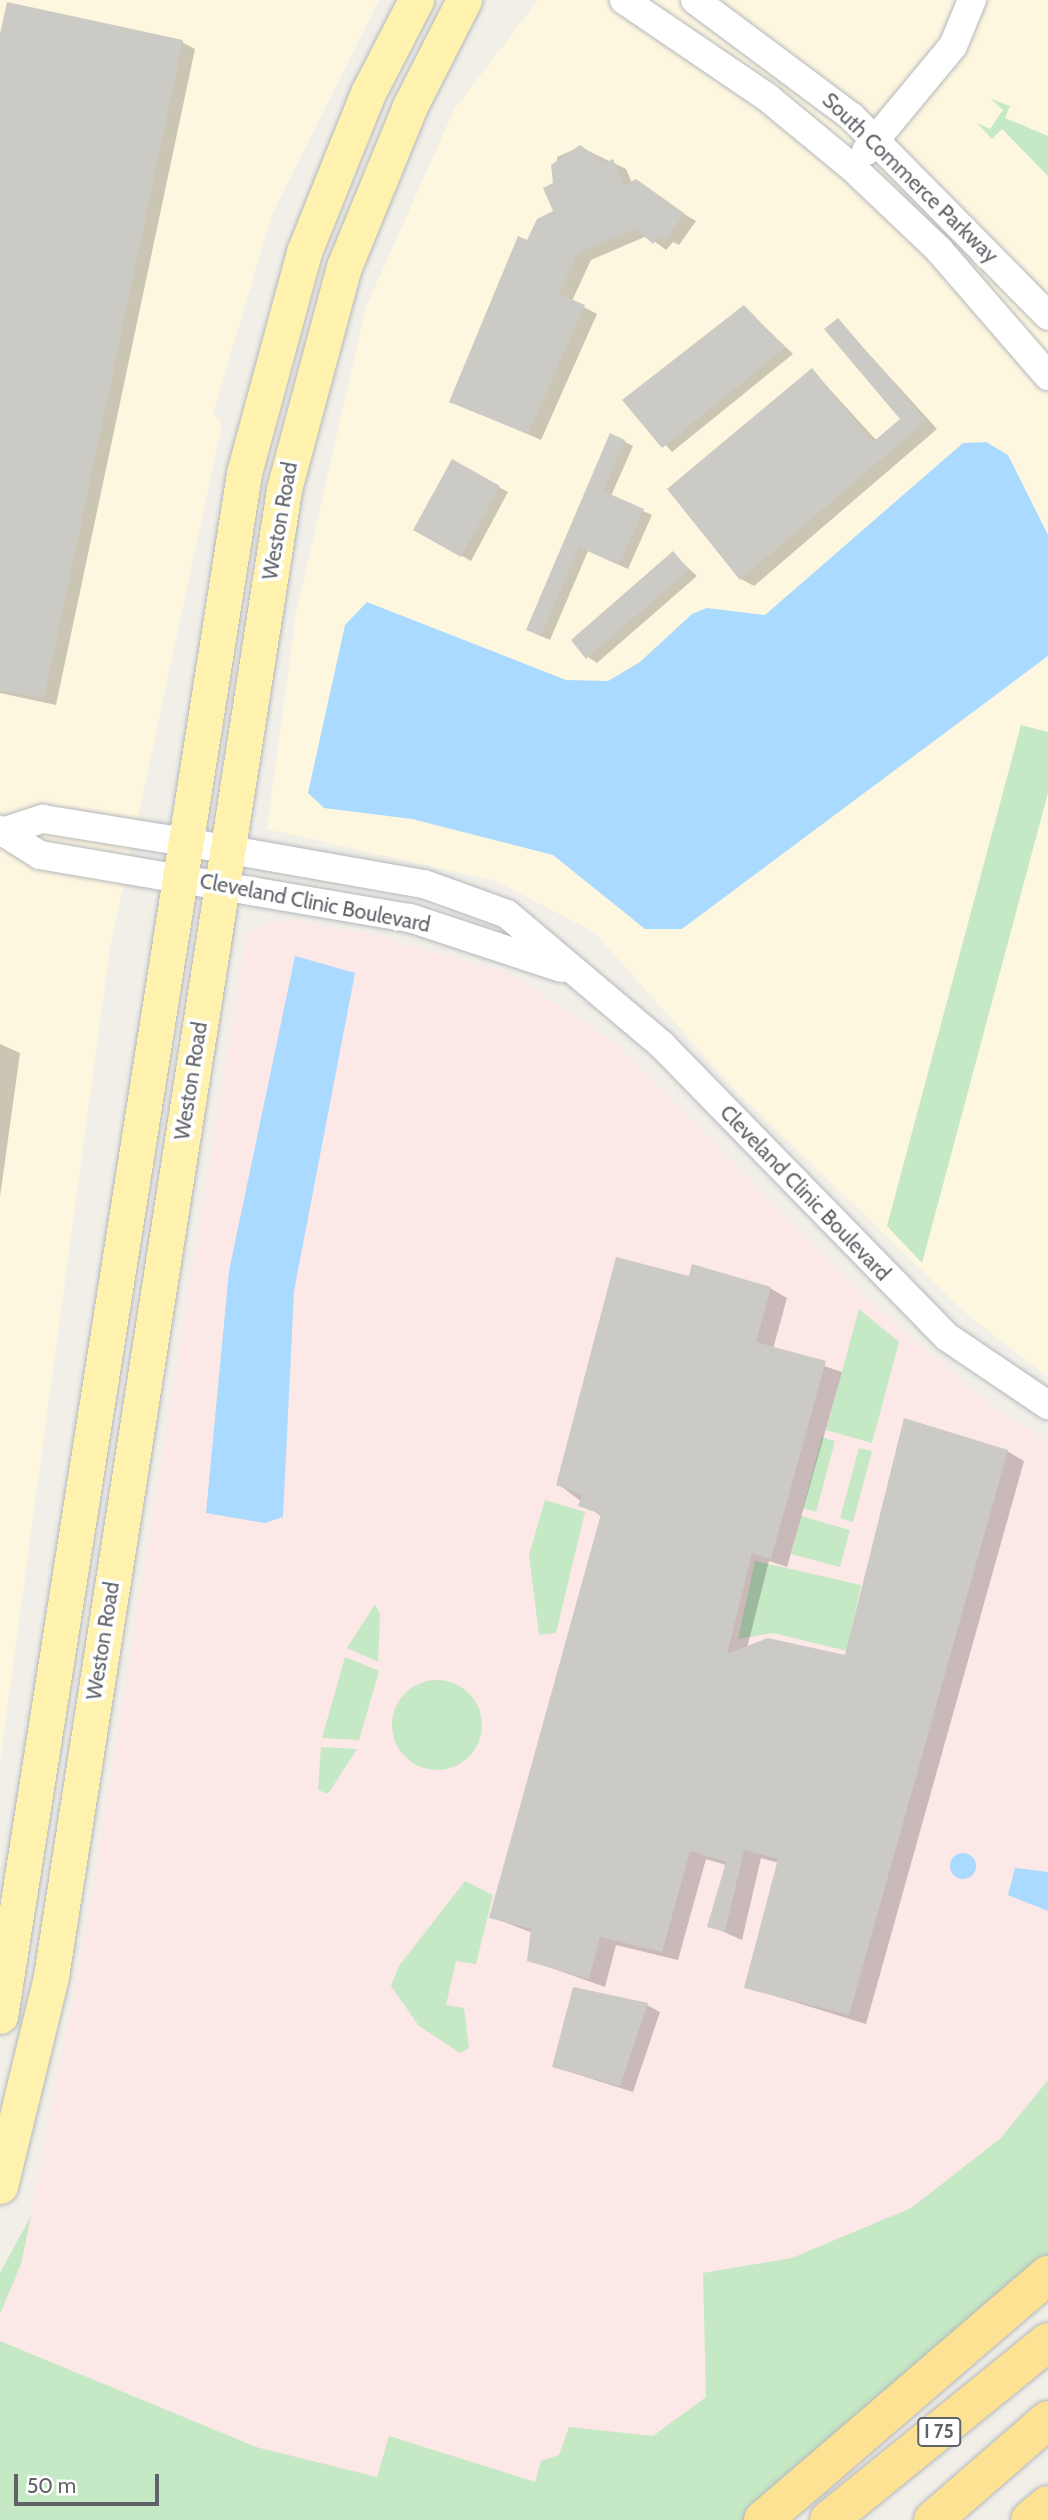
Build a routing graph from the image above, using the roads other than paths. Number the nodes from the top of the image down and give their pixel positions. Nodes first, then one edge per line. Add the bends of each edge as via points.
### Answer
1 (416, 0) edge
2 (464, 0) edge
3 (624, 0) edge
4 (695, 0) edge
5 (972, 0) edge
6 (876, 138) junction
7 (853, 168) junction
8 (1048, 316) edge
9 (1048, 376) edge
10 (2, 831) edge
11 (185, 842) junction
12 (227, 852) junction
13 (180, 877) junction
14 (221, 888) junction
15 (569, 971) junction
16 (1048, 1405) edge
17 (0, 2016) edge
18 (3, 2164) edge
19 (1048, 2275) edge
20 (1048, 2342) edge
21 (1048, 2420) edge
22 (1048, 2449) edge
23 (1048, 2505) edge
24 (764, 2520) edge
25 (829, 2520) edge
26 (933, 2520) edge
27 (955, 2520) edge
28 (1030, 2520) edge

1 - 11 main road, Weston Road via 345,146 276,341 234,528
2 - 12 main road, Weston Road via 371,195 317,355 284,489
3 - 7 street, South Commerce Parkway via 768,98
4 - 6 street, South Commerce Parkway
5 - 6 street via 953,46
6 - 7 street
6 - 8 street, South Commerce Parkway
7 - 9 street, South Commerce Parkway via 939,250
10 - 11 street, Cleveland Clinic Boulevard via 43,819
10 - 13 street, Cleveland Clinic Boulevard via 40,855
11 - 12 street, Cleveland Clinic Boulevard
11 - 13 main road, Weston Road
12 - 14 main road, Weston Road
12 - 15 street, Cleveland Clinic Boulevard via 453,892 507,914
13 - 14 street, Cleveland Clinic Boulevard
13 - 17 main road, Weston Road
14 - 15 street, Cleveland Clinic Boulevard via 410,918
14 - 18 main road, Weston Road via 51,1976
15 - 16 street, Cleveland Clinic Boulevard via 662,1045 947,1337
19 - 24 highway
20 - 25 highway, I 75
21 - 26 highway
22 - 27 highway
23 - 28 highway

